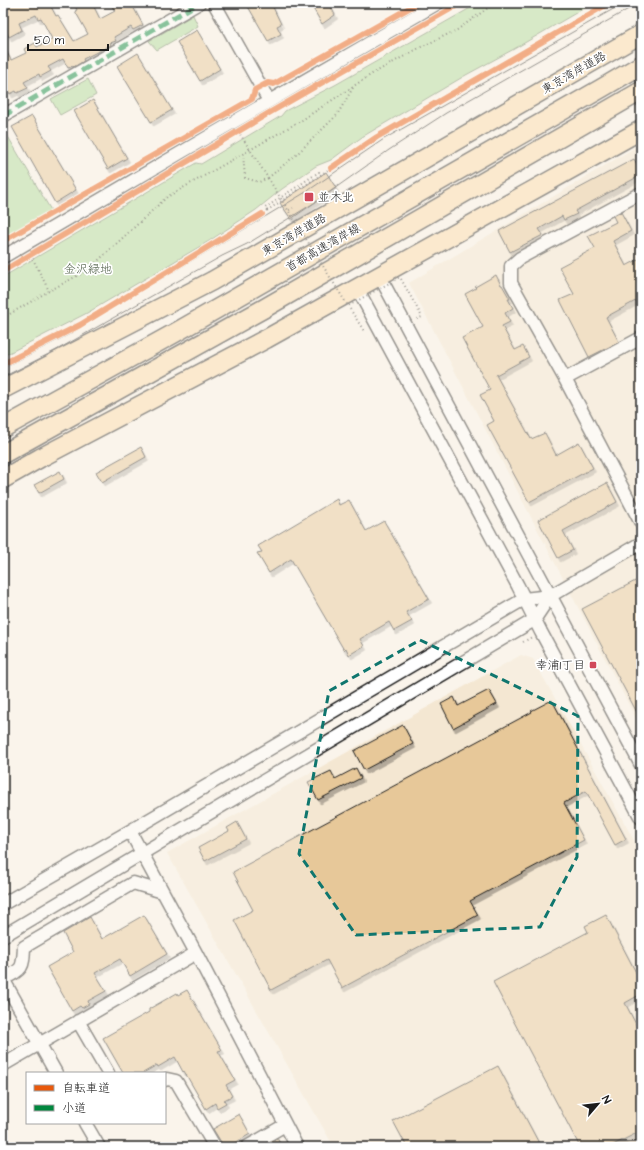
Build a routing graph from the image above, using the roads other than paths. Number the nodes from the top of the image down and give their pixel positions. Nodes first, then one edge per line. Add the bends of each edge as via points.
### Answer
1 (199, 3) edge
2 (214, 3) edge
3 (438, 3) edge
4 (641, 34) edge
5 (641, 65) edge
6 (641, 91) edge
7 (269, 101) junction
8 (3, 116) edge
9 (641, 130) edge
10 (641, 193) edge
11 (3, 257) edge
12 (379, 275) junction
13 (356, 288) junction
14 (641, 338) edge
15 (565, 379) junction
16 (3, 389) edge
17 (3, 428) edge
18 (3, 454) edge
19 (3, 479) edge
20 (641, 523) edge
21 (641, 543) edge
22 (550, 596) junction
23 (524, 599) junction
24 (534, 620) junction
25 (641, 765) edge
26 (640, 814) edge
27 (130, 831) junction
28 (142, 854) junction
29 (163, 892) junction
30 (3, 904) edge
31 (3, 936) edge
32 (196, 953) junction
33 (3, 979) edge
34 (78, 1021) junction
35 (39, 1044) junction
36 (3, 1065) edge
37 (55, 1072) edge
38 (107, 1072) edge
39 (166, 1080) edge
40 (88, 1124) edge
41 (285, 1125) junction
42 (99, 1147) edge
43 (215, 1147) edge
44 (247, 1147) edge
45 (297, 1147) edge

1 - 8 street
2 - 7 street
3 - 7 street
4 - 16 highway, 東京湾岸道路 via 212,281
5 - 17 highway, 首都高速湾岸線 via 173,334
6 - 18 highway, 首都高速湾岸線 via 263,309
7 - 11 street
9 - 12 highway
10 - 15 street via 520,258 512,266 511,283
12 - 13 highway
12 - 22 street
13 - 19 highway via 266,339
13 - 23 street
14 - 15 street
15 - 20 street
21 - 22 street
22 - 23 street
22 - 24 street
22 - 25 street
23 - 24 street
23 - 27 street
24 - 26 street
24 - 28 street
27 - 28 street
27 - 30 street
28 - 29 street
28 - 31 street
29 - 32 street
29 - 33 street via 133,884 24,947 23,964 18,971
32 - 34 street
32 - 41 street
33 - 35 street
34 - 35 street
34 - 38 street
35 - 36 street
35 - 37 street
39 - 43 street via 176,1081
40 - 42 street
41 - 44 street
41 - 45 street

